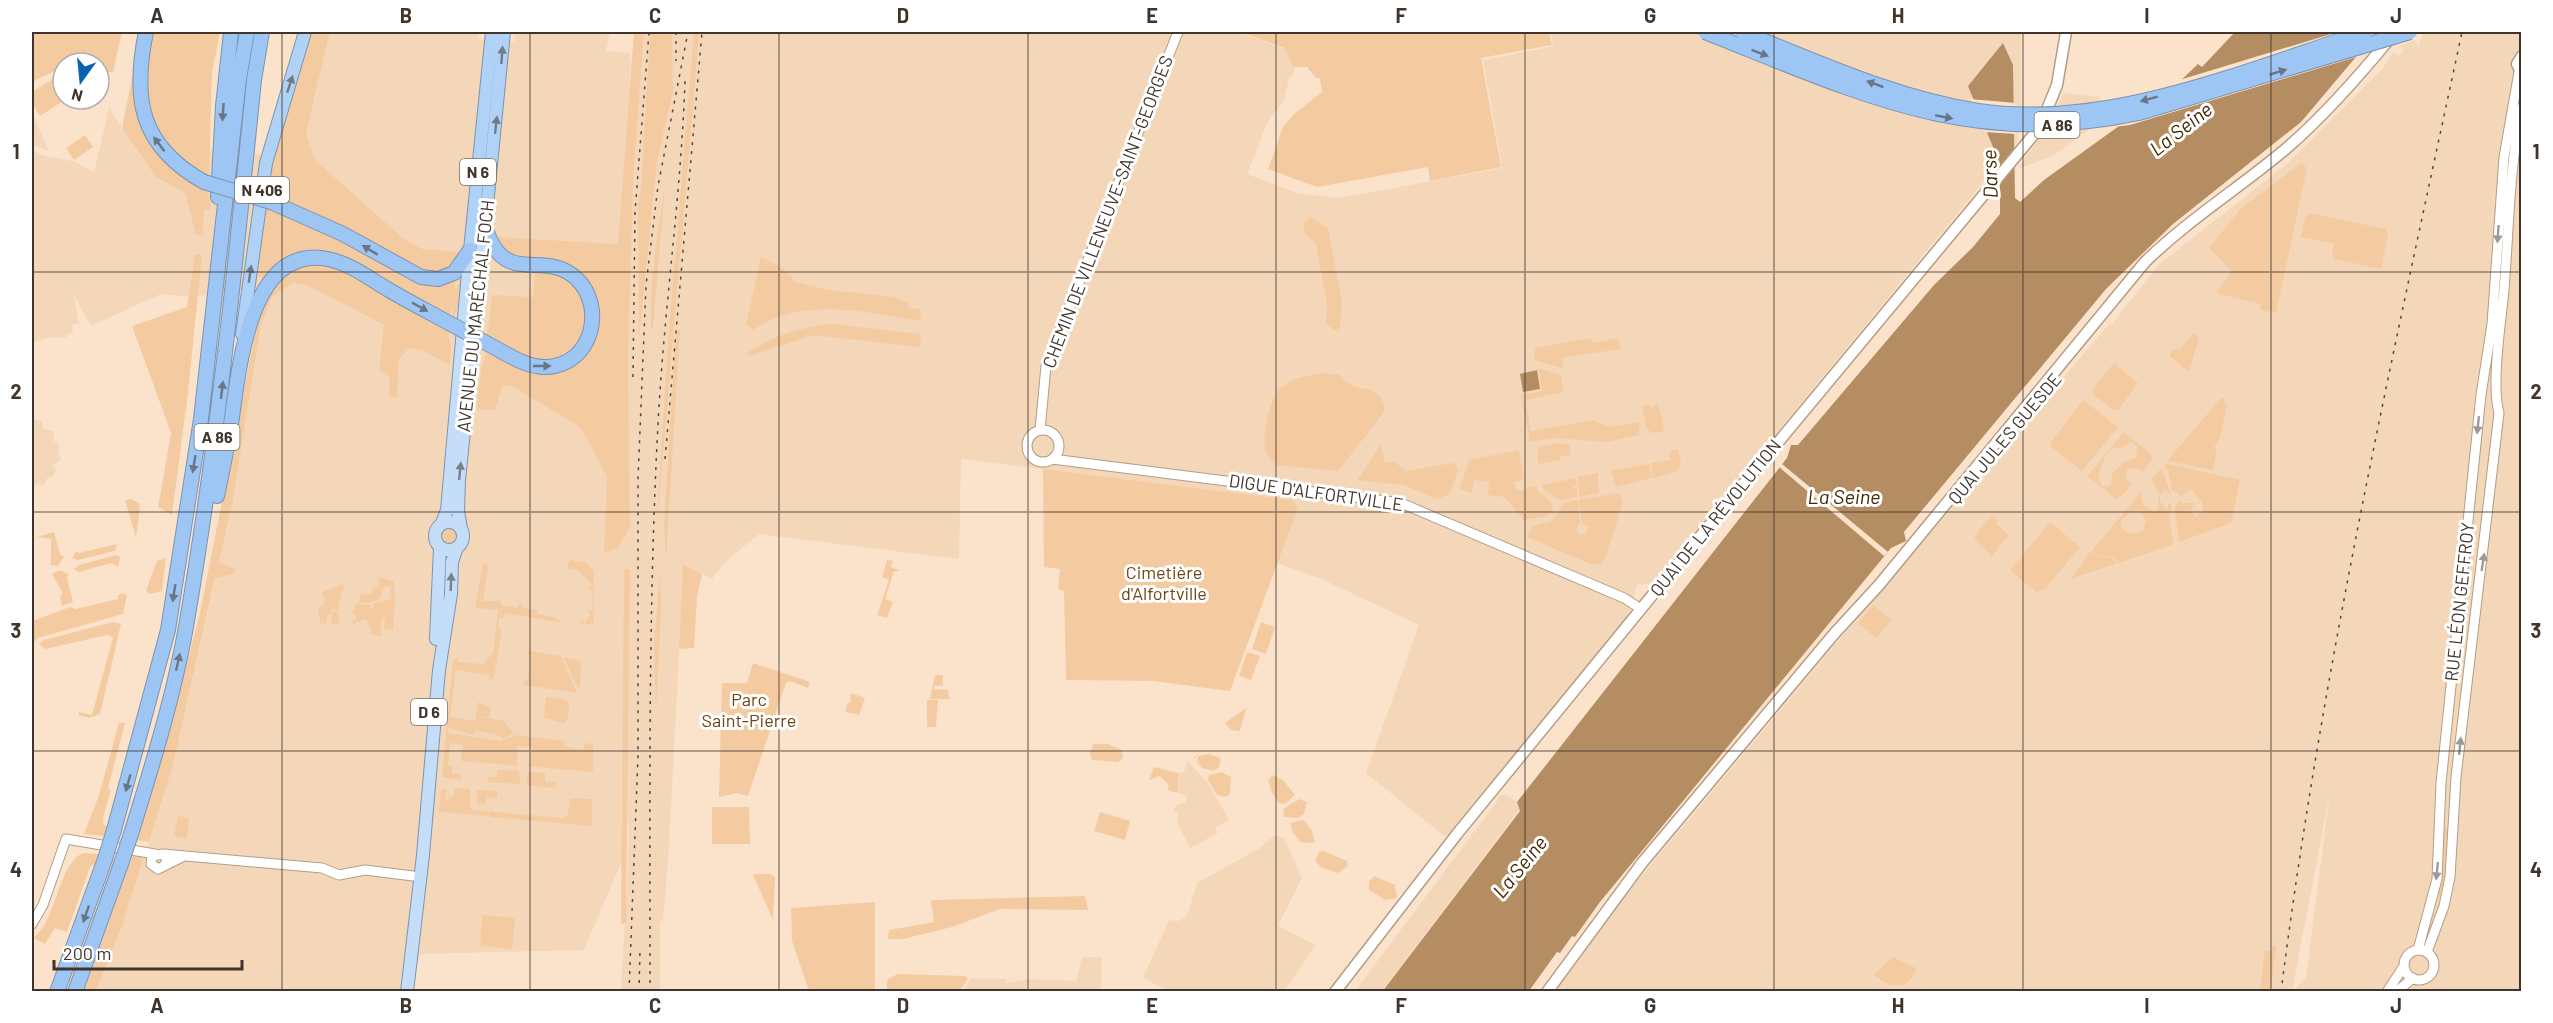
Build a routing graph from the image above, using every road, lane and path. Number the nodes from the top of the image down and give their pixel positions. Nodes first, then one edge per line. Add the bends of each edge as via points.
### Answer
1 (146, 32) edge
2 (225, 32) edge
3 (231, 32) edge
4 (247, 32) edge
5 (262, 32) edge
6 (305, 32) edge
7 (492, 32) edge
8 (504, 32) edge
9 (1178, 32) edge
10 (1706, 32) edge
11 (1742, 32) edge
12 (2066, 32) edge
13 (2365, 32) edge
14 (2396, 32) edge
15 (2405, 32) edge
16 (2410, 32) edge
17 (228, 54) junction
18 (2522, 56) edge
19 (266, 62) dead end
20 (2520, 73) edge
21 (2522, 107) edge
22 (246, 164) junction
23 (485, 226) junction
24 (470, 250) junction
25 (474, 279) junction
26 (218, 281) junction
27 (240, 353) junction
28 (2481, 396) junction
29 (2497, 399) junction
30 (1040, 430) junction
31 (1059, 446) junction
32 (1052, 459) junction
33 (1078, 463) junction
34 (442, 524) junction
35 (461, 529) junction
36 (440, 547) junction
37 (457, 548) junction
38 (1641, 609) junction
39 (189, 614) junction
40 (2454, 808) junction
41 (2440, 810) junction
42 (156, 856) junction
43 (184, 856) junction
44 (165, 865) junction
45 (1635, 876) junction
46 (417, 877) junction
47 (32, 924) edge
48 (2422, 951) junction
49 (2404, 966) junction
50 (2413, 978) junction
51 (1337, 987) edge
52 (57, 992) edge
53 (75, 992) edge
54 (406, 992) edge
55 (1330, 992) edge
56 (1547, 992) edge
57 (2387, 992) edge
58 (2396, 992) edge

24 -> 1 highway, bridge via 454,273 438,279 421,278 343,234 271,202 204,182 171,160 152,135 138,93
2 - 17 highway
3 - 17 highway, N 406
4 - 26 highway, A 86
5 - 22 highway, A 86
27 -> 6 highway, N 406 via 266,163
7 - 24 highway, AVENUE DU MARÉCHAL FOCH / N 6
23 -> 8 highway, AVENUE DU MARÉCHAL FOCH / N 6
9 - 30 street, CHEMIN DE VILLENEUVE-SAINT-GEORGES via 1046,366
10 -> 16 highway, A 86, bridge via 1902,107 1975,122 2031,126 2139,114
13 -> 11 highway, A 86, bridge via 2141,101 2031,114 1976,110 1912,96
12 - 38 main road, QUAI DE LA RÉVOLUTION via 2057,85 2040,127
14 - 45 main road, QUAI JULES GUESDE via 2295,140 2176,232 2145,262
15 - 45 main road, QUAI JULES GUESDE via 2300,143 2185,233 2138,281 1712,791
17 -> 26 highway, N 406 via 218,180
18 - 20 main road via 2517,64
19 - 22 highway via 253,150
20 -> 28 street, RUE LÉON GEFFROY via 2504,158 2492,324
21 - 29 street, RUE LÉON GEFFROY via 2512,164
39 -> 22 highway, A 86 via 216,441
23 - 25 main road, AVENUE DU MARÉCHAL FOCH / N 6
27 -> 23 highway, bridge via 257,304 270,281 286,266 311,259 340,262 532,366 561,364 583,348 590,333 592,304 586,290 575,278 554,268 517,264 504,258 493,248
24 - 25 main road, AVENUE DU MARÉCHAL FOCH / N 6
25 - 34 main road, AVENUE DU MARÉCHAL FOCH via 447,510
35 -> 25 main road, AVENUE DU MARÉCHAL FOCH via 459,480
26 -> 52 highway, A 86, bridge via 168,630 114,830
27 - 39 highway, N 406 via 226,450 196,601
28 - 29 street via 2491,388
28 -> 41 street, RUE LÉON GEFFROY
40 -> 29 street, RUE LÉON GEFFROY via 2488,526
30 - 31 street via 1053,434
30 - 32 street via 1029,438 1028,454 1036,461
31 - 32 street
31 - 33 street
32 - 33 street, DIGUE D'ALFORTVILLE
33 - 38 street, DIGUE D'ALFORTVILLE via 1401,502 1624,598
34 - 35 main road via 455,523
34 - 36 main road via 435,533
35 - 37 main road via 462,541
36 - 37 main road
36 - 46 main road, D 6
46 -> 37 main road, D 6 via 423,855 439,670
38 - 51 main road, QUAI DE LA RÉVOLUTION via 1417,882
53 -> 39 highway, A 86, bridge via 131,834
40 - 41 street via 2448,817
40 - 48 street, RUE LÉON GEFFROY via 2450,877 2444,906
41 -> 48 street, RUE LÉON GEFFROY via 2437,879
42 - 43 street
42 - 44 street via 166,859
42 - 44 street via 157,868
42 - 47 street via 138,849 66,839 43,905
43 - 44 street
43 - 46 street via 322,868 339,875 365,870
45 - 56 main road, QUAI JULES GUESDE
46 - 54 main road, D 6 via 405,970
48 - 49 street via 2407,956
48 - 50 street via 2433,961 2432,971 2425,978
49 - 50 street
49 - 57 street
50 - 58 street
51 - 55 main road, QUAI DE LA RÉVOLUTION

